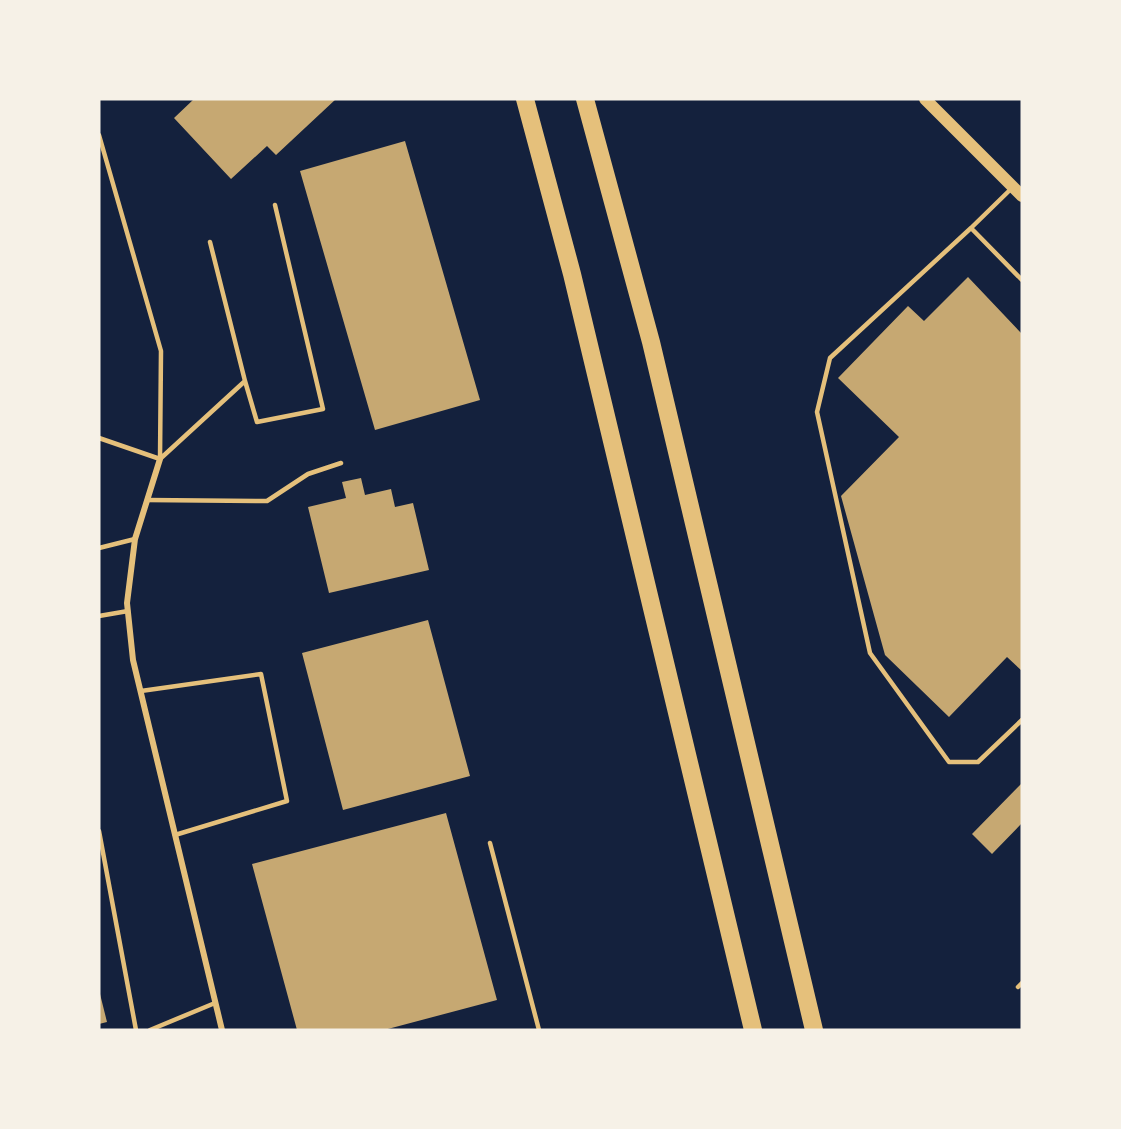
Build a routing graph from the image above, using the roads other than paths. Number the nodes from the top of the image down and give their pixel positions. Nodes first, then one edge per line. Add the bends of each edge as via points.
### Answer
1 (525, 99) edge
2 (585, 99) edge
3 (925, 99) edge
4 (99, 135) edge
5 (1018, 192) edge
6 (275, 205) dead end
7 (971, 228) junction
8 (210, 242) dead end
9 (1022, 280) edge
10 (245, 381) junction
11 (99, 438) edge
12 (160, 459) junction
13 (341, 463) dead end
14 (147, 500) junction
15 (135, 539) junction
16 (99, 548) edge
17 (128, 611) junction
18 (99, 616) edge
19 (141, 691) junction
20 (1022, 720) edge
21 (99, 831) edge
22 (175, 835) junction
23 (490, 843) dead end
24 (215, 1003) junction
25 (136, 1030) edge
26 (150, 1030) edge
27 (222, 1030) edge
28 (539, 1030) edge
29 (753, 1030) edge
30 (814, 1030) edge

1 - 29 highway via 575,286
2 - 30 highway via 651,342
3 - 5 main road
4 - 12 lane via 160,351
5 - 7 lane
6 - 10 lane via 323,409 257,422
7 - 9 lane
7 - 20 lane via 830,358 817,412 870,654 949,762 978,762
8 - 10 lane
10 - 12 lane
11 - 12 lane
12 - 14 street
13 - 14 lane via 308,474 267,501
14 - 15 street
15 - 16 lane
15 - 17 street
17 - 18 lane
17 - 19 street
19 - 22 street
19 - 22 lane via 261,674 287,801
21 - 25 lane
22 - 24 street
23 - 28 lane
24 - 26 lane
24 - 27 street

